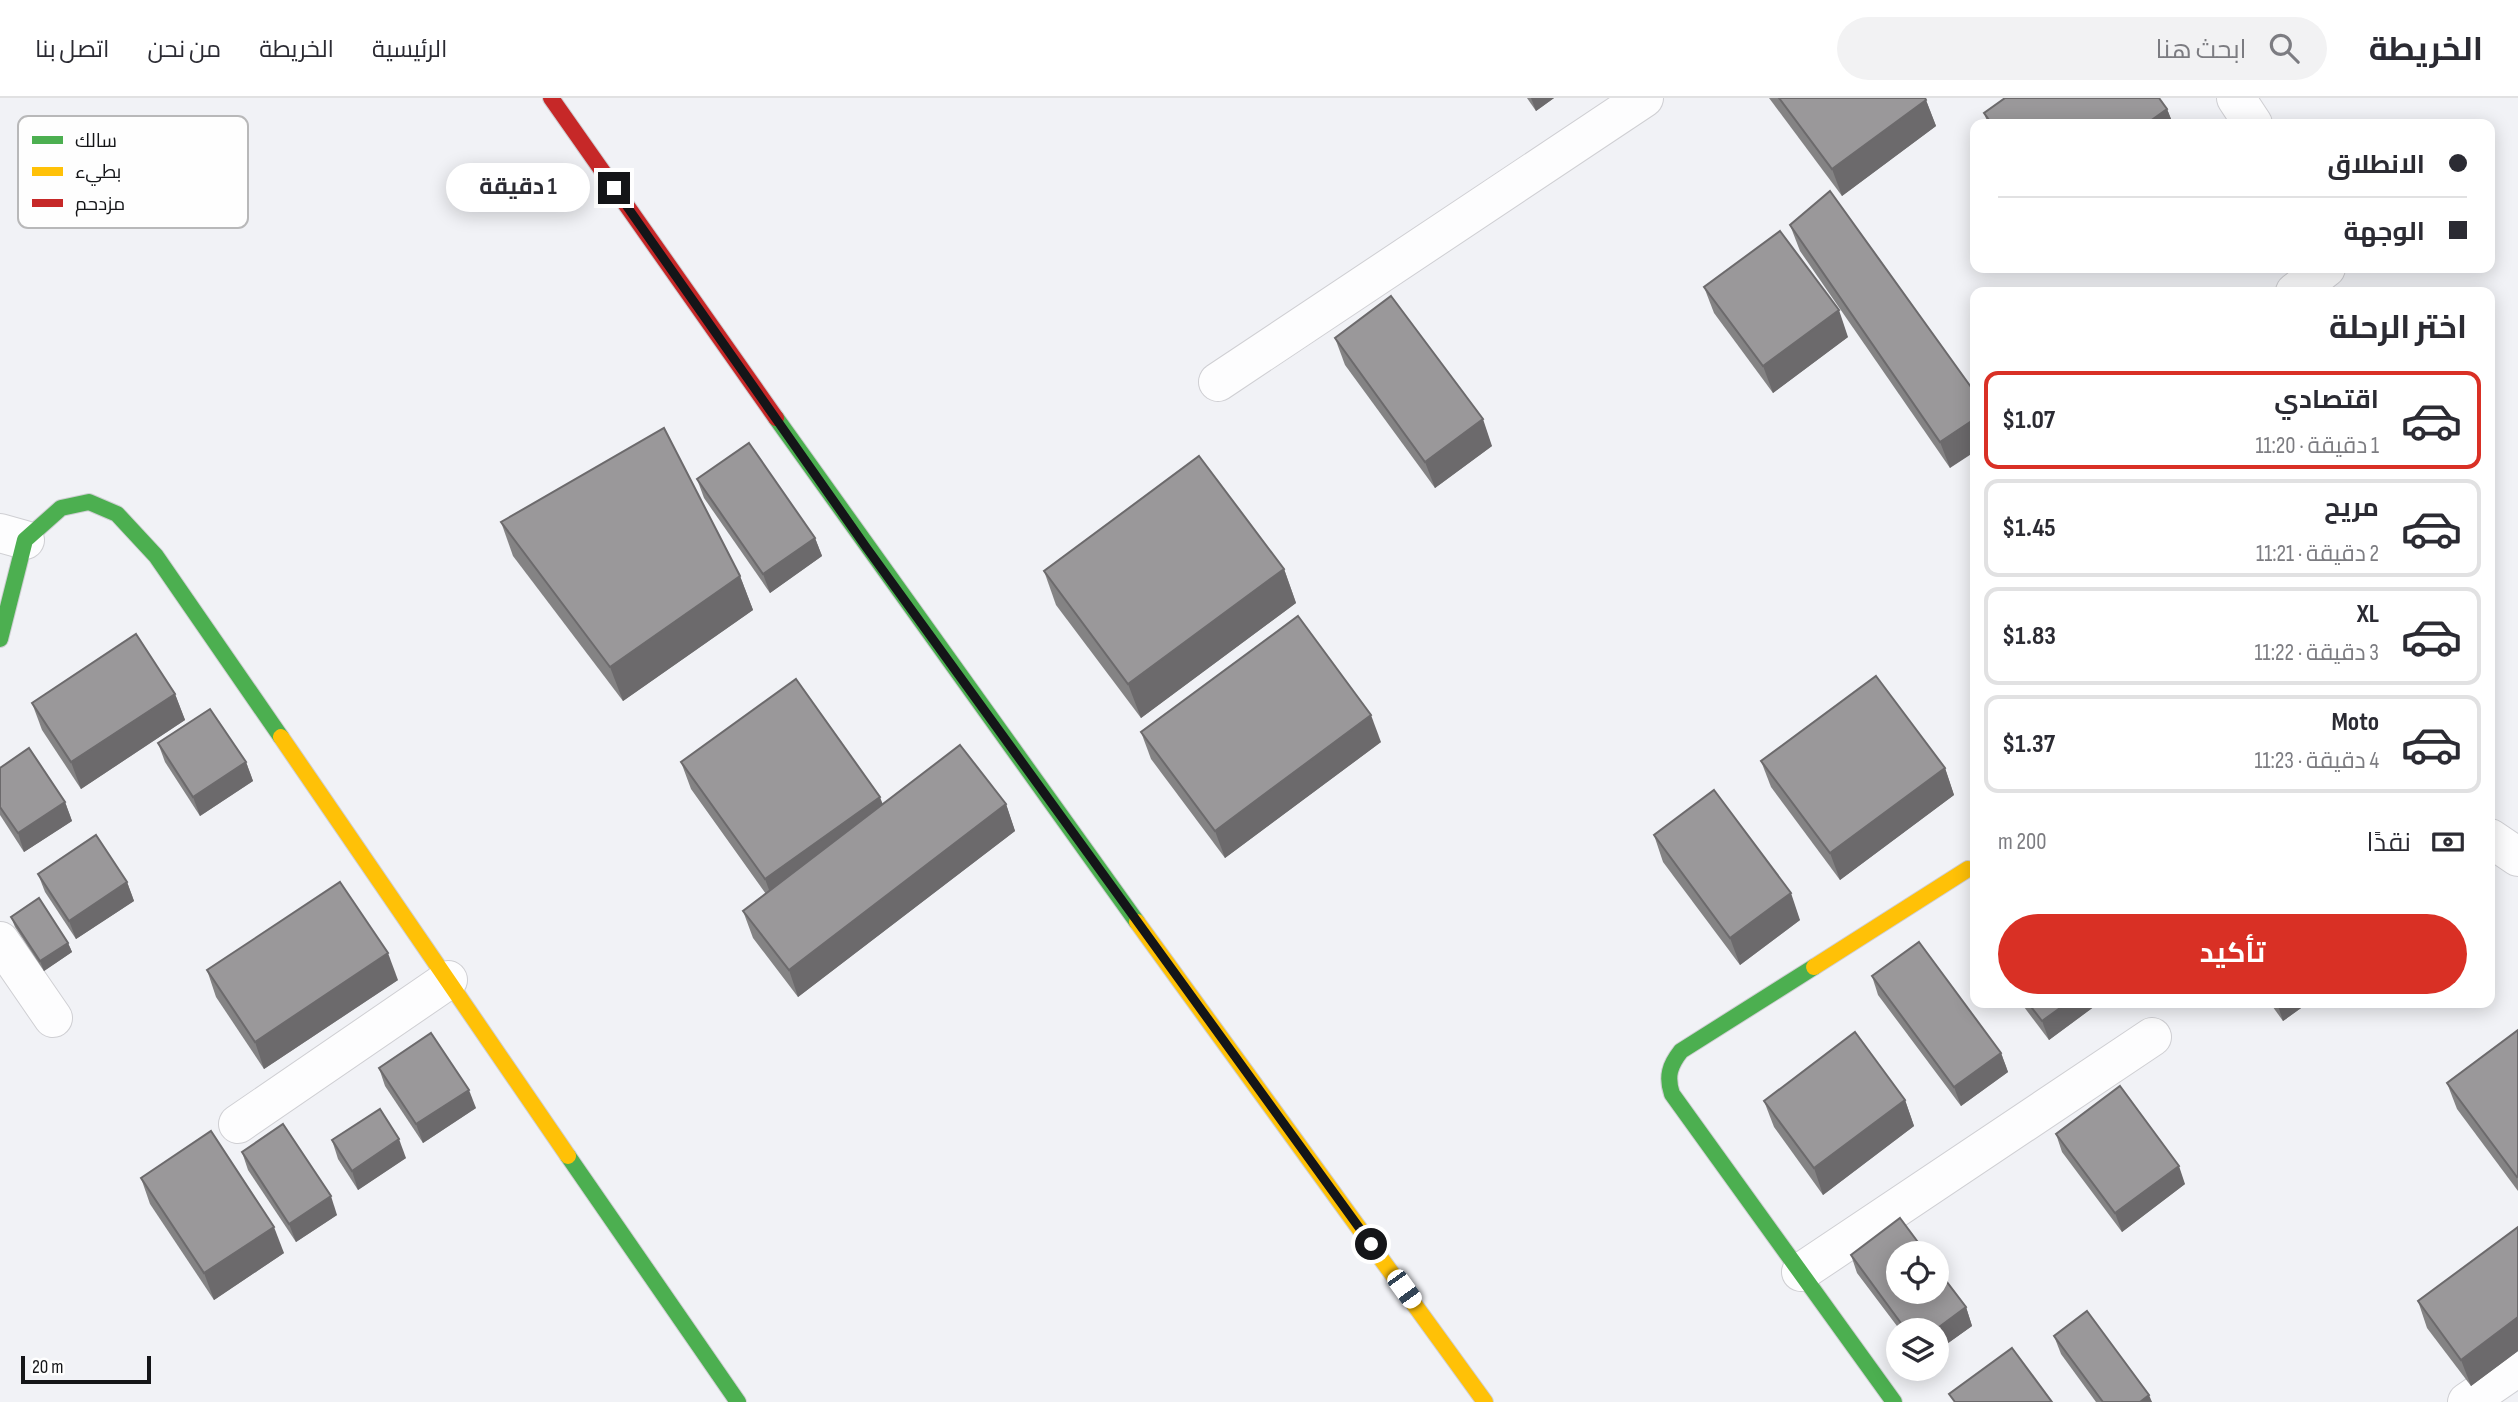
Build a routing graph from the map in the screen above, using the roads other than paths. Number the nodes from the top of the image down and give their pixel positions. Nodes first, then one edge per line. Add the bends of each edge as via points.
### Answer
1 (551, 98) edge
2 (1644, 98) edge
3 (2236, 98) edge
4 (2250, 119) edge
5 (2320, 273) edge
6 (2301, 287) edge
7 (1218, 382) dead end
8 (12, 536) edge
9 (0, 639) edge
10 (2495, 841) edge
11 (2518, 857) edge
12 (1968, 869) dead end
13 (0, 941) edge
14 (447, 980) junction
15 (53, 1018) dead end
16 (2152, 1037) dead end
17 (238, 1124) dead end
18 (1801, 1272) junction
19 (2518, 1367) edge
20 (738, 1402) edge
21 (1485, 1402) edge
22 (1894, 1402) edge
23 (2467, 1402) edge

1 - 21 street via 866,547
2 - 7 street
3 - 4 street
5 - 6 street
8 - 9 street
8 - 14 street via 61,508 89,502 117,514 156,556
10 - 11 street
12 - 18 street via 1681,1051 1670,1065 1666,1078 1672,1094
13 - 15 street
14 - 17 street
14 - 20 street
16 - 18 street
18 - 22 street
19 - 23 street

